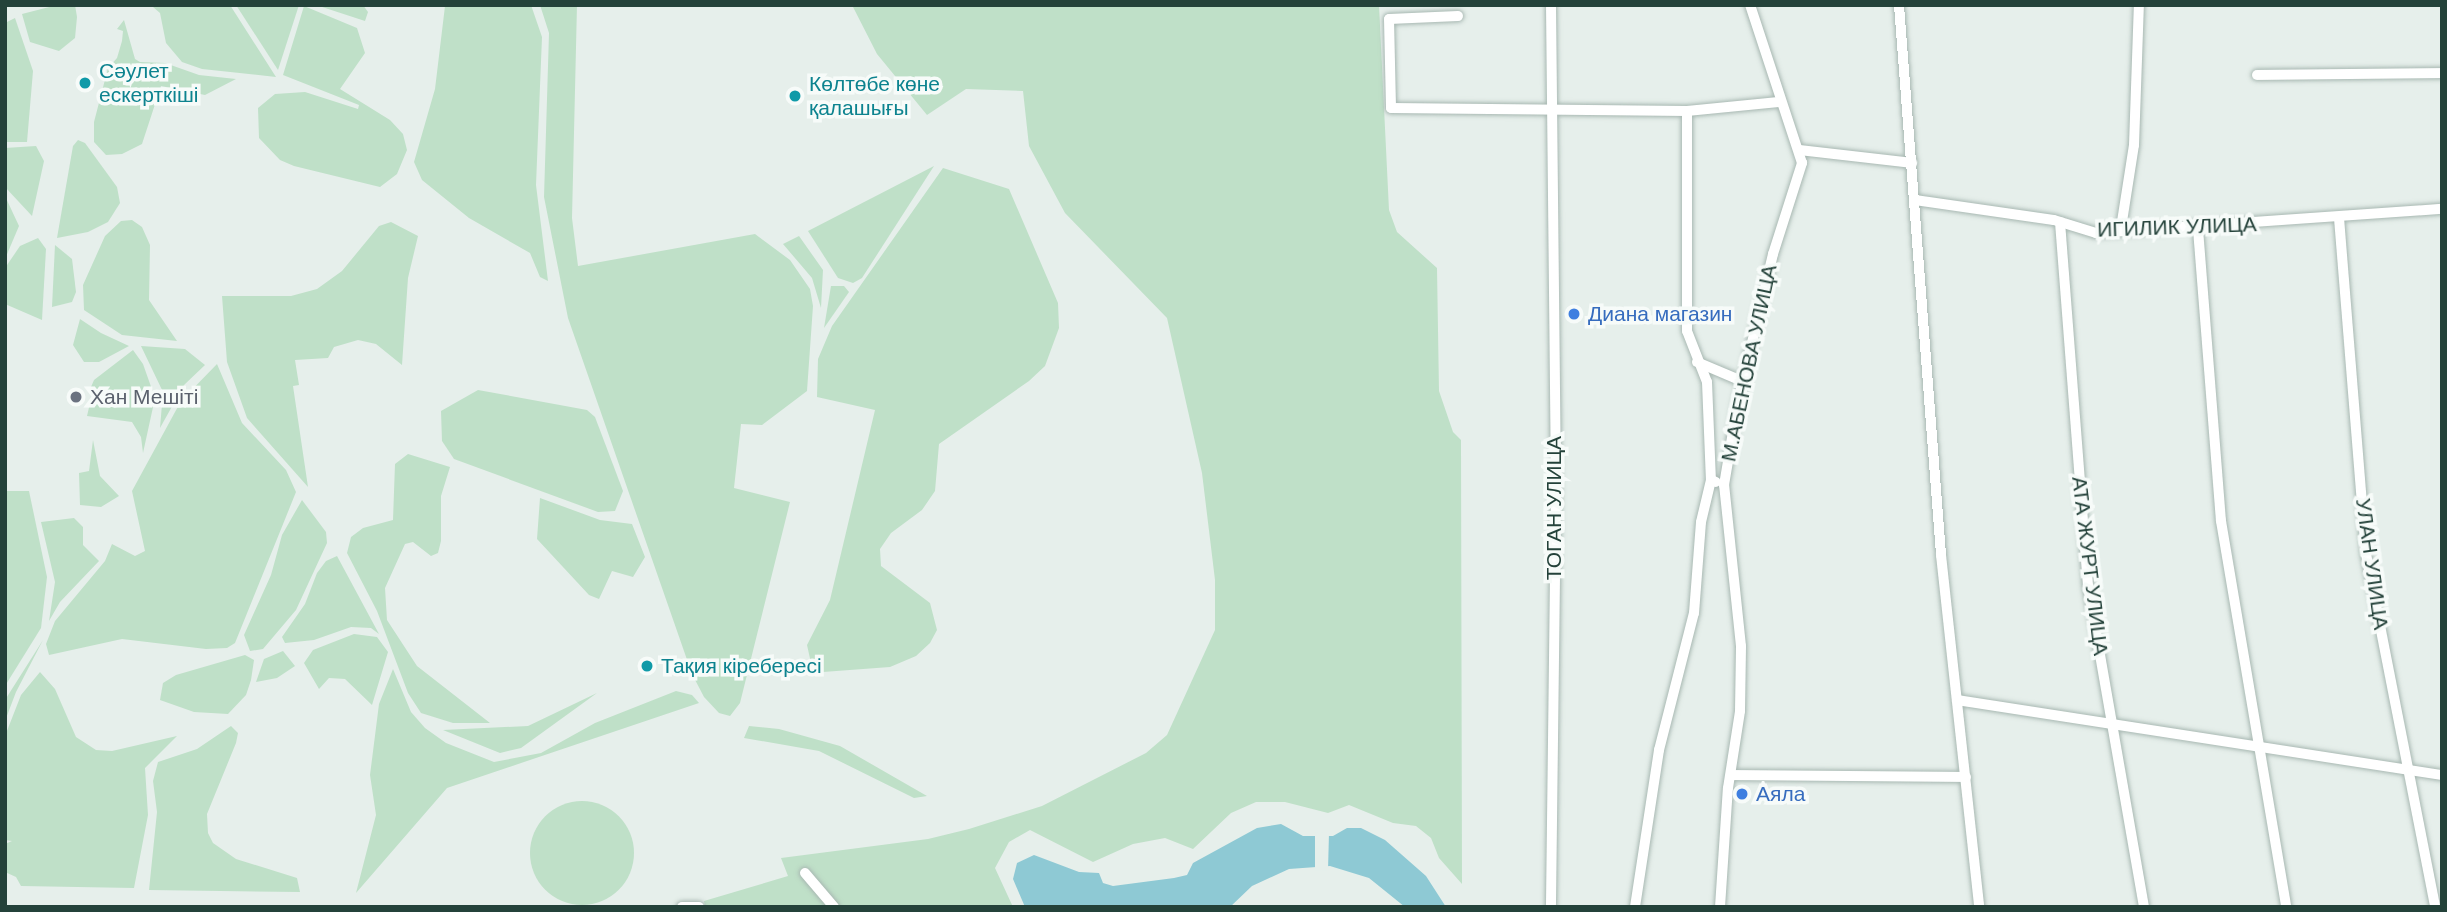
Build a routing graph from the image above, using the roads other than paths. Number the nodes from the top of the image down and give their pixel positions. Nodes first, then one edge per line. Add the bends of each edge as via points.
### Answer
1 (1550, 5) edge
2 (1751, 5) edge
3 (1899, 5) edge
4 (2139, 5) edge
5 (1458, 16) dead end
6 (2442, 73) edge
7 (2257, 75) dead end
8 (1779, 102) junction
9 (1551, 109) junction
10 (1687, 111) junction
11 (1800, 150) junction
12 (1912, 163) junction
13 (1914, 200) junction
14 (2442, 209) edge
15 (2339, 218) junction
16 (2060, 222) junction
17 (2121, 228) junction
18 (2199, 229) junction
19 (1697, 362) junction
20 (1742, 381) junction
21 (1711, 480) junction
22 (1724, 485) junction
23 (1957, 700) junction
24 (2114, 724) junction
25 (2259, 748) junction
26 (2411, 772) junction
27 (1733, 775) junction
28 (2442, 775) edge
29 (1966, 777) junction
30 (805, 873) dead end
31 (682, 907) edge
32 (699, 907) edge
33 (834, 907) edge
34 (1551, 907) edge
35 (1634, 907) edge
36 (1720, 907) edge
37 (1979, 907) edge
38 (2144, 907) edge
39 (2286, 907) edge
40 (2435, 907) edge

1 - 9 street, ТОГАН УЛИЦА
2 - 8 street
3 - 12 street
4 - 17 street via 2134,145
5 - 9 street via 1389,19 1391,108
6 - 7 street
8 - 10 street
8 - 11 street
9 - 10 street
9 - 34 street, ТОГАН УЛИЦА via 1556,494
10 - 19 street via 1687,331
11 - 12 street
11 - 20 street, М.АБЕНОВА УЛИЦА via 1802,163 1779,231
12 - 13 street
13 - 16 street, ИГИЛИК УЛИЦА
13 - 23 street via 1941,555
14 - 15 street, ИГИЛИК УЛИЦА
15 - 18 street, ИГИЛИК УЛИЦА
15 - 26 street, УЛАН УЛИЦА via 2366,554
16 - 17 street, ИГИЛИК УЛИЦА via 2096,233
16 - 24 street, АТА ЖУРТ УЛИЦА via 2088,586
17 - 18 street, ИГИЛИК УЛИЦА
18 - 25 street via 2221,521
19 - 20 street
19 - 21 street via 1707,382
20 - 22 street, М.АБЕНОВА УЛИЦА
21 - 22 street
21 - 35 street via 1701,522 1694,613 1659,750
22 - 27 street, М.АБЕНОВА УЛИЦА via 1741,646
23 - 24 street
23 - 29 street
24 - 25 street
24 - 38 street, АТА ЖУРТ УЛИЦА
25 - 26 street
25 - 39 street
26 - 28 street
26 - 40 street, УЛАН УЛИЦА
27 - 29 street
27 - 36 street, М.АБЕНОВА УЛИЦА via 1728,788
29 - 37 street
30 - 33 street
31 - 32 street

